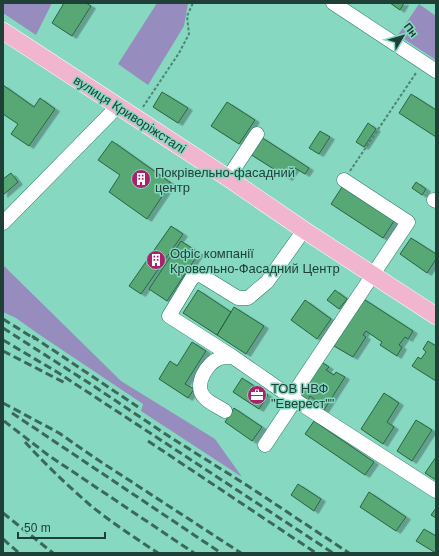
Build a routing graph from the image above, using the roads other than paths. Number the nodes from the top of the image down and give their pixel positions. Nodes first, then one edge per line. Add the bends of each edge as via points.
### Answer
1 (333, 3) edge
2 (3, 31) edge
3 (436, 71) edge
4 (118, 106) junction
5 (257, 134) dead end
6 (228, 178) junction
7 (344, 180) road end
8 (3, 223) edge
9 (304, 230) junction
10 (373, 275) junction
11 (436, 316) edge
12 (233, 358) junction
13 (295, 400) junction
14 (225, 411) dead end
15 (265, 445) dead end
16 (436, 491) edge

1 - 3 street
2 - 4 main road, вулиця Криворіжсталі
4 - 6 main road, вулиця Криворіжсталі
4 - 8 street
5 - 6 street
6 - 9 main road, вулиця Криворіжсталі
7 - 10 street via 408,222
9 - 10 main road, вулиця Криворіжсталі
9 - 12 street via 267,282 248,298 238,298 199,274 192,278 169,316
10 - 11 main road, вулиця Криворіжсталі
10 - 13 street via 294,393
12 - 13 street
12 - 14 street via 222,357 210,365 201,379 200,388 205,398
13 - 15 street
13 - 16 street

